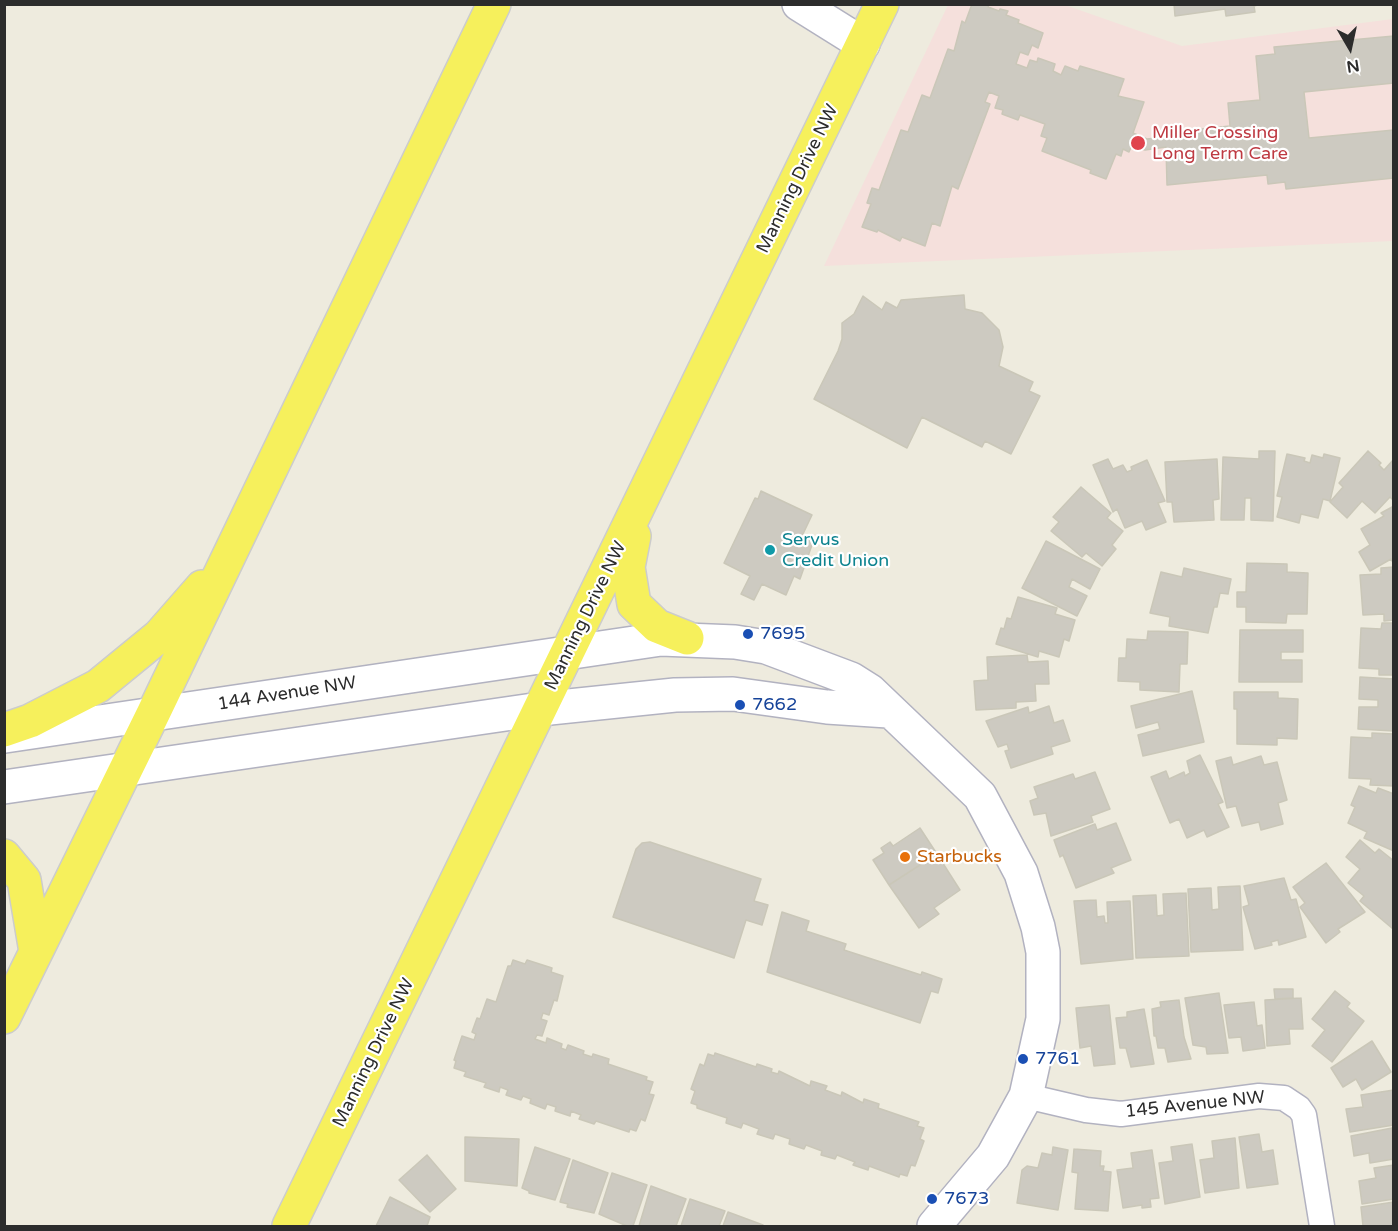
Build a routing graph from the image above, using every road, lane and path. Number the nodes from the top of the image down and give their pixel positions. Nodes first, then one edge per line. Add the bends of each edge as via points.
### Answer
1 (494, 4) edge
2 (799, 4) edge
3 (882, 4) edge
4 (863, 44) junction
5 (641, 503) junction
6 (227, 559) junction
7 (687, 638) junction
8 (569, 651) junction
9 (540, 709) junction
10 (888, 711) junction
11 (153, 714) junction
12 (4, 730) edge
13 (4, 736) edge
14 (125, 769) junction
15 (4, 788) edge
16 (4, 856) edge
17 (36, 952) junction
18 (4, 1017) edge
19 (1026, 1096) junction
20 (289, 1227) edge
21 (934, 1227) edge
22 (1322, 1227) edge

1 - 6 main road
2 - 4 street
3 - 4 main road, Manning Drive NW
4 - 5 main road, Manning Drive NW
5 - 7 main road via 628,567 634,604 657,626
5 - 8 main road, Manning Drive NW
6 - 11 main road
6 - 12 main road via 159,636 98,686
7 - 8 street, 144 Avenue NW
7 - 10 street, 144 Avenue NW via 756,646 800,658 852,679
8 - 9 main road, Manning Drive NW
8 - 11 street, 144 Avenue NW
9 - 10 street via 723,694
9 - 14 street
9 - 20 main road, Manning Drive NW
10 - 19 street, 144 Avenue NW via 980,796 1021,873 1038,927 1045,980 1040,1042
11 - 13 street, 144 Avenue NW
11 - 14 main road
14 - 15 street
14 - 17 main road
16 - 17 main road via 24,880
17 - 18 main road
19 - 21 street, 144 Avenue NW via 993,1156
19 - 22 street, 145 Avenue NW via 1121,1114 1259,1096 1292,1102 1304,1114 1308,1128

